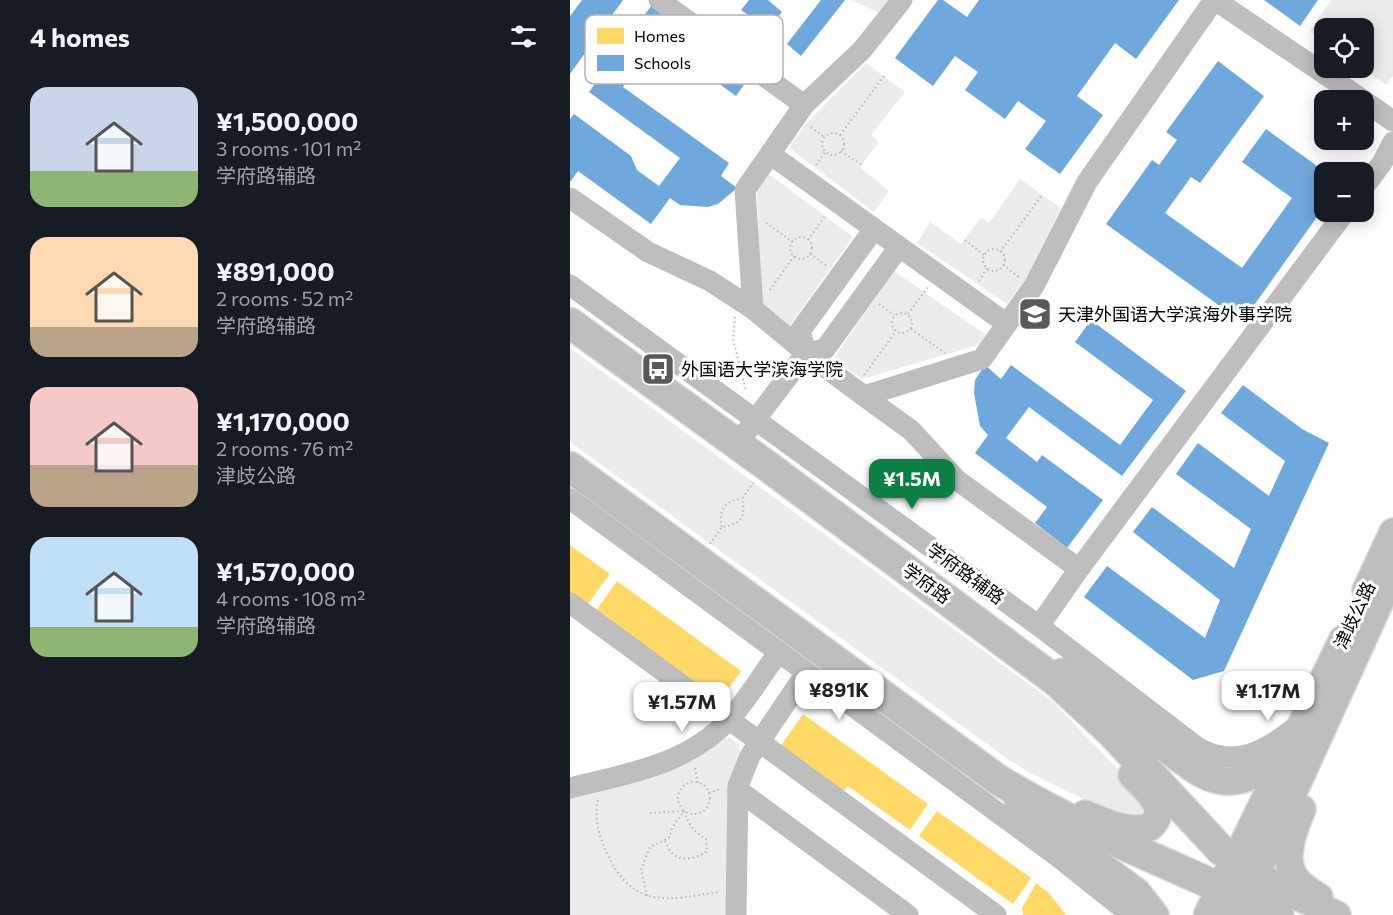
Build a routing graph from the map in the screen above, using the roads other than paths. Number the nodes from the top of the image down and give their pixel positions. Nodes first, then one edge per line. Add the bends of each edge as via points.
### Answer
1 (659, 0) edge
2 (902, 0) edge
3 (1214, 0) edge
4 (680, 15) edge
5 (775, 84) edge
6 (1347, 90) edge
7 (804, 105) junction
8 (1374, 108) edge
9 (1393, 121) edge
10 (1393, 142) edge
11 (770, 154) junction
12 (1374, 174) edge
13 (570, 198) edge
14 (1338, 222) edge
15 (874, 229) junction
16 (899, 247) junction
17 (570, 285) edge
18 (745, 304) junction
19 (570, 323) edge
20 (1007, 324) junction
21 (806, 352) junction
22 (859, 392) junction
23 (754, 420) junction
24 (737, 444) junction
25 (570, 467) edge
26 (570, 499) edge
27 (1393, 532) edge
28 (1079, 569) junction
29 (1393, 573) edge
30 (570, 603) edge
31 (1039, 626) junction
32 (1010, 644) junction
33 (778, 653) junction
34 (806, 673) junction
35 (1056, 681) junction
36 (729, 719) junction
37 (1314, 723) junction
38 (760, 742) junction
39 (997, 779) junction
40 (570, 788) edge
41 (738, 790) junction
42 (1239, 887) edge
43 (738, 914) edge
44 (908, 915) edge
45 (996, 915) edge
46 (1131, 915) edge
47 (1155, 915) edge
48 (1209, 915) edge
49 (1280, 915) edge
50 (1337, 915) edge
51 (1346, 915) edge

1 - 4 street
2 - 7 street via 862,50
3 - 6 street
3 - 20 street via 1087,182 1034,286
5 - 7 street
7 - 11 street
8 - 9 street
10 - 12 street
11 - 15 street
11 - 18 street via 745,190
13 - 18 street via 648,252 710,281
14 - 28 street
15 - 16 street
15 - 21 street via 800,331
16 - 20 street
16 - 21 street via 825,350
17 - 23 street, 学府路辅路
18 - 21 street
19 - 24 highway, 学府路
20 - 22 street via 981,359
21 - 22 street
21 - 23 street
22 - 28 street via 912,431 957,480
23 - 24 street
23 - 31 street, 学府路辅路
24 - 32 highway, 学府路
25 - 39 highway
26 - 33 street
27 - 37 main road, 津歧公路
28 - 31 street
29 - 37 main road, 津歧公路
30 - 36 street
31 - 37 street, 学府路辅路 via 1211,755 1226,759 1250,754
32 - 35 highway, 学府路
32 - 37 main road via 1068,676 1200,773 1222,781 1243,780 1258,774
33 - 34 street
33 - 36 street
34 - 38 street
34 - 46 street via 1058,856
35 - 39 main road via 1101,742 1156,802 1155,822 1134,830 1110,824
35 - 42 highway, 学府路 via 1099,720 1210,839
36 - 38 street
36 - 40 street via 698,747 662,765
37 - 42 main road, 津歧公路
37 - 51 main road via 1316,773 1291,840 1290,863 1302,886
38 - 41 street via 750,756
38 - 45 street
39 - 42 highway via 1069,819
39 - 47 main road via 1055,832 1137,892
41 - 43 street
41 - 44 street
42 - 48 highway
42 - 49 main road
42 - 50 main road via 1282,889

